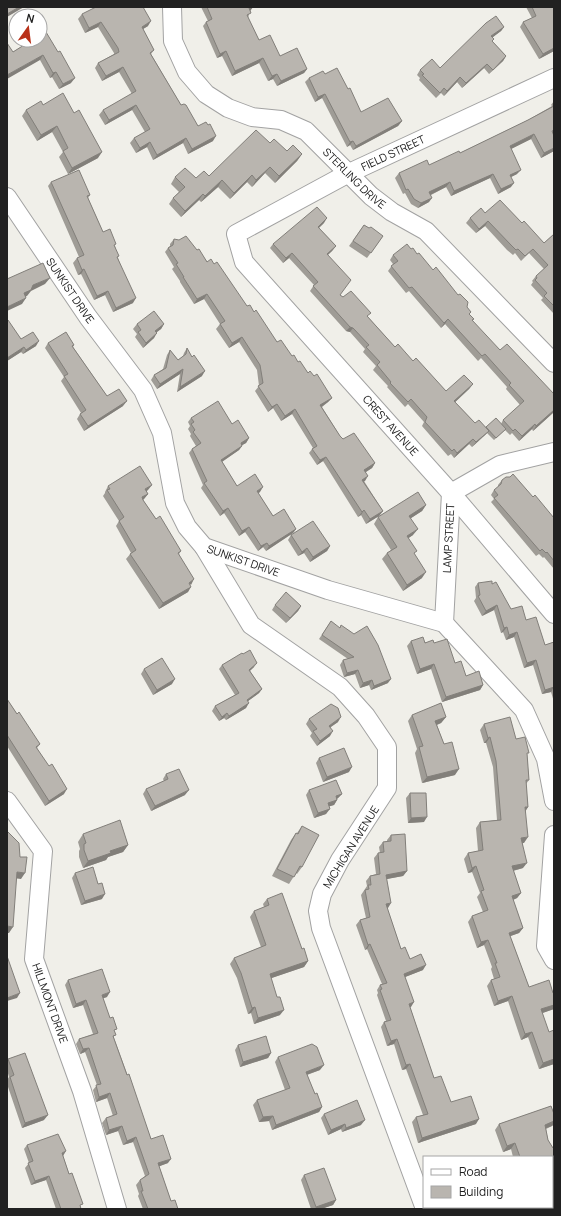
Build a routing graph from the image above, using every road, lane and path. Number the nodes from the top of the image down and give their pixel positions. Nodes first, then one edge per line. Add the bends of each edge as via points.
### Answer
1 (172, 7) edge
2 (554, 78) edge
3 (347, 174) junction
4 (7, 197) edge
5 (236, 234) joint
6 (554, 363) edge
7 (554, 452) edge
8 (450, 492) junction
9 (204, 547) junction
10 (554, 614) edge
11 (444, 623) junction
12 (7, 801) edge
13 (554, 801) edge
14 (554, 835) edge
15 (554, 960) edge
16 (423, 1204) edge
17 (117, 1209) edge

1 - 3 street, STERLING DRIVE via 173,41 187,72 206,94 228,108 252,116 281,120 306,131
2 - 3 street, FIELD STREET
3 - 5 street, FIELD STREET
3 - 6 street, STERLING DRIVE via 392,212 426,231
4 - 9 street, SUNKIST DRIVE via 88,317 143,390 162,433 175,503 187,527
5 - 8 street, CREST AVENUE via 244,262
7 - 8 street, LAMP STREET via 500,466
8 - 10 street, CREST AVENUE
8 - 11 street, LAMP STREET
9 - 11 street, SUNKIST DRIVE via 328,590
9 - 16 street, MICHIGAN AVENUE via 251,625 340,687 366,716 387,747 387,788 340,860 322,894 318,911 321,928
11 - 13 street via 524,710 546,759
12 - 17 street, HILLMONT DRIVE via 43,851 34,959 82,1092
14 - 15 street via 546,946

